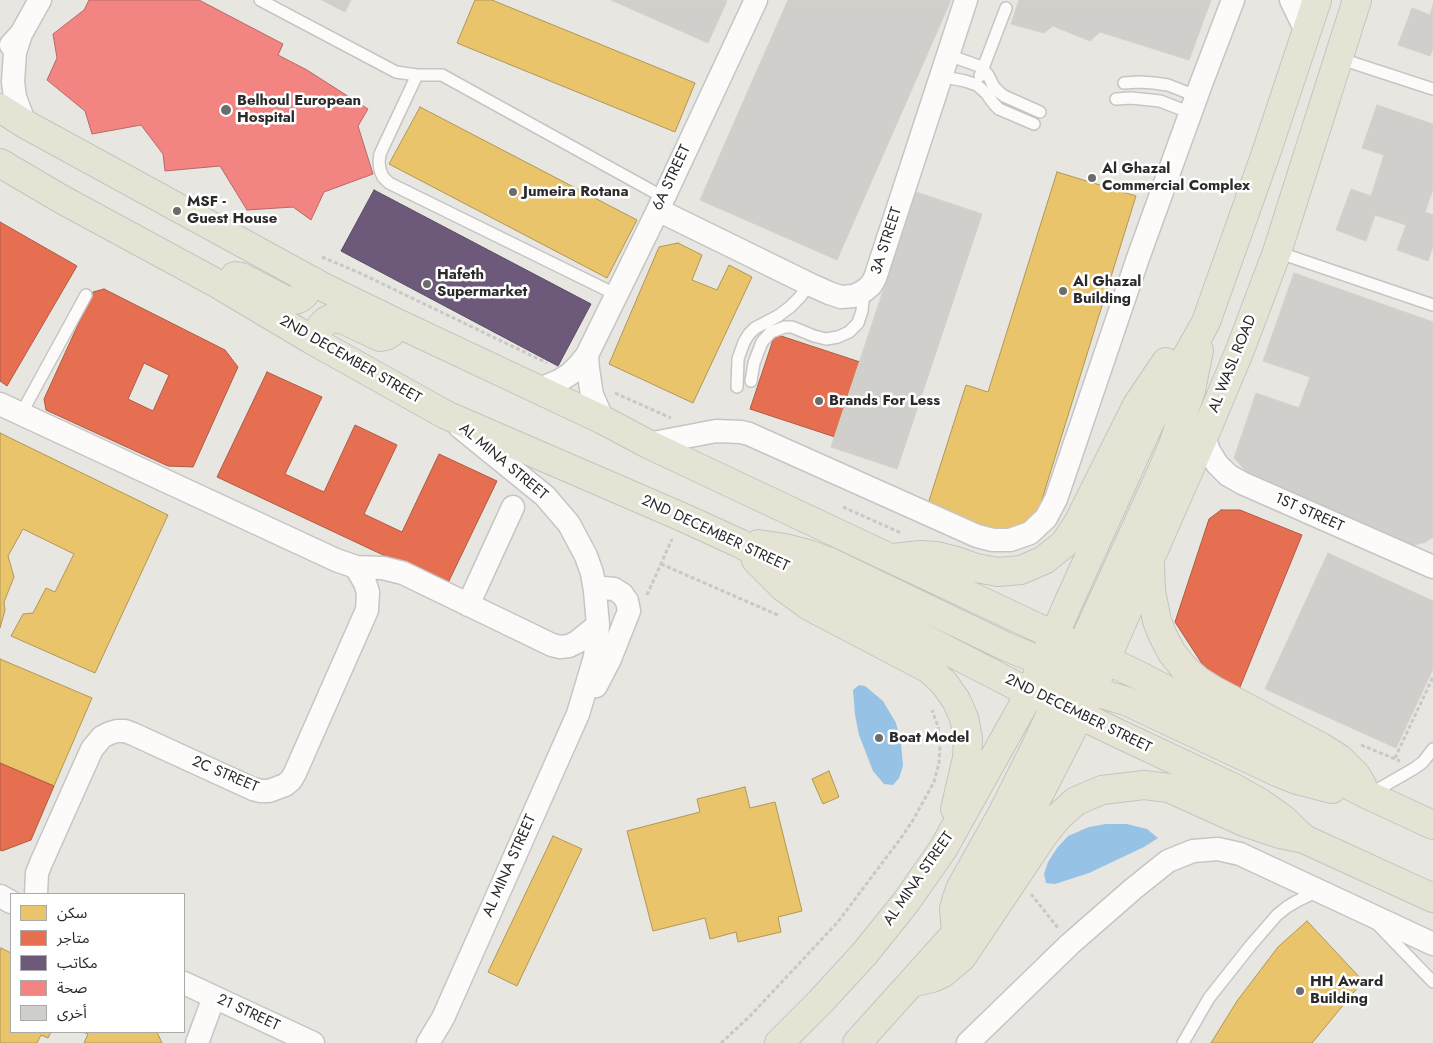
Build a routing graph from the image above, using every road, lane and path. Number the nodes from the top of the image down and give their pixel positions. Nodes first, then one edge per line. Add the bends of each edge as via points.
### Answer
1 (40, 0) edge
2 (260, 0) edge
3 (966, 0) edge
4 (1233, 0) edge
5 (1291, 0) edge
6 (1317, 0) edge
7 (1357, 0) edge
8 (752, 1) edge
9 (1006, 8) dead end
10 (1306, 32) junction
11 (21, 34) junction
12 (0, 54) edge
13 (948, 55) junction
14 (1338, 58) junction
15 (982, 70) junction
16 (417, 75) junction
17 (940, 76) junction
18 (1124, 83) dead end
19 (976, 85) junction
20 (1433, 89) edge
21 (1116, 99) dead end
22 (1193, 104) junction
23 (0, 108) edge
24 (1040, 112) dead end
25 (25, 124) junction
26 (1034, 124) dead end
27 (0, 163) edge
28 (660, 203) junction
29 (1277, 252) junction
30 (316, 269) junction
31 (218, 284) junction
32 (809, 284) junction
33 (864, 291) junction
34 (86, 295) dead end
35 (617, 295) junction
36 (1433, 305) edge
37 (1206, 322) junction
38 (398, 323) junction
39 (312, 340) junction
40 (580, 378) junction
41 (751, 381) dead end
42 (737, 387) dead end
43 (537, 390) junction
44 (0, 404) edge
45 (21, 414) junction
46 (446, 415) junction
47 (602, 420) junction
48 (705, 433) junction
49 (1204, 436) junction
50 (648, 444) junction
51 (835, 504) dead end
52 (513, 507) dead end
53 (682, 517) junction
54 (907, 536) dead end
55 (739, 543) junction
56 (890, 558) junction
57 (1150, 560) junction
58 (661, 564) junction
59 (356, 567) junction
60 (1433, 568) edge
61 (595, 591) junction
62 (468, 605) junction
63 (1020, 618) junction
64 (788, 619) dead end
65 (626, 620) junction
66 (1093, 621) junction
67 (598, 625) junction
68 (1118, 633) junction
69 (1054, 635) junction
70 (1007, 647) junction
71 (1106, 660) junction
72 (1433, 677) edge
73 (1070, 681) junction
74 (1030, 693) junction
75 (1126, 701) junction
76 (932, 709) dead end
77 (578, 714) junction
78 (1012, 726) junction
79 (1113, 731) junction
80 (1040, 739) junction
81 (1433, 749) edge
82 (1375, 791) junction
83 (1433, 825) edge
84 (1304, 839) junction
85 (943, 849) junction
86 (1016, 876) junction
87 (1318, 891) junction
88 (36, 893) edge
89 (1433, 898) edge
90 (1368, 915) junction
91 (956, 933) junction
92 (1070, 944) junction
93 (1433, 944) edge
94 (1433, 982) edge
95 (185, 983) edge
96 (911, 983) junction
97 (214, 997) junction
98 (443, 1018) junction
99 (197, 1043) edge
100 (313, 1043) edge
101 (428, 1043) edge
102 (435, 1043) edge
103 (722, 1043) edge
104 (779, 1043) edge
105 (857, 1043) edge
106 (968, 1043) edge
107 (1183, 1043) edge

1 - 11 street
2 - 16 lane via 389,69
3 - 13 street, 3A STREET
4 - 22 street
5 - 10 street
6 - 10 main road
7 - 14 main road, AL WASL ROAD
8 - 28 street, 6A STREET
9 - 15 lane
10 - 37 main road
11 - 12 street
11 - 25 street via 15,52 13,82
13 - 15 lane
13 - 17 street, 3A STREET
14 - 20 lane
14 - 29 main road, AL WASL ROAD
15 - 19 lane
15 - 24 lane via 998,92
16 - 28 lane via 442,75
16 - 35 lane via 380,154 380,170 388,183
17 - 19 lane
17 - 33 street, 3A STREET via 875,278
18 - 22 lane via 1168,85
19 - 26 lane via 999,108
21 - 22 lane
22 - 48 street via 1056,500 1046,518 1030,532 1010,540 977,536 749,434
23 - 25 main road
25 - 30 main road
27 - 31 main road, 2ND DECEMBER STREET
28 - 32 street, 3A STREET
28 - 35 street, 6A STREET
29 - 36 lane
29 - 49 main road, AL WASL ROAD
30 - 31 main road via 304,295 290,301 241,277 226,278
30 - 38 main road
30 - 40 path via 362,274
31 - 39 main road, 2ND DECEMBER STREET
32 - 33 street, 3A STREET via 841,297
32 - 42 lane via 790,307 749,334 738,359
33 - 41 lane via 858,323 838,338 826,339 792,327 771,332 762,342
34 - 45 lane
35 - 40 street, 6A STREET via 587,355
37 - 56 main road via 1180,345 1150,384 1125,426 1078,523 1064,544 1044,560 1021,570 998,572 937,556
37 - 66 main road via 1191,390 1173,445
37 - 69 main road via 1150,422
38 - 39 main road via 392,332 380,337 344,320 332,318 322,325
38 - 43 main road
39 - 46 main road, 2ND DECEMBER STREET
40 - 43 street via 558,381
40 - 47 street, 6A STREET via 592,395
40 - 48 path
43 - 47 main road
44 - 45 street
45 - 59 street
46 - 53 main road, 2ND DECEMBER STREET
46 - 61 street, AL MINA STREET via 557,509 586,556
47 - 50 main road
48 - 50 street
49 - 57 main road, AL WASL ROAD
49 - 60 street, 1ST STREET via 1217,464 1228,475
50 - 56 main road
51 - 54 path
52 - 62 street
53 - 55 main road, 2ND DECEMBER STREET
53 - 58 path
55 - 70 main road via 785,548 830,562
55 - 74 main road, 2ND DECEMBER STREET
55 - 85 main road via 796,597 929,669 956,700 964,718 968,758
56 - 63 main road
57 - 68 main road, AL WASL ROAD
57 - 82 main road via 1151,591 1157,621 1162,636 1184,668 1216,691 1340,759
58 - 64 path
58 - 65 path via 637,612
59 - 62 street via 403,573
59 - 88 street, 2C STREET via 368,592 367,610 291,780 277,789 261,791 133,734 125,731 110,733 102,737 88,758 37,873
61 - 65 street, AL MINA STREET via 614,589 622,594 629,610
61 - 67 street, AL MINA STREET
62 - 67 street via 552,646 569,646
63 - 69 main road
63 - 70 main road via 1033,630 1033,644 1021,650
65 - 77 street, AL MINA STREET via 601,678
66 - 68 main road via 1093,635 1097,640 1109,641
66 - 73 main road
67 - 77 street, AL MINA STREET via 595,657
68 - 71 main road, AL WASL ROAD
69 - 73 main road
70 - 73 main road
71 - 73 main road
71 - 82 main road
72 - 82 path
73 - 74 main road
73 - 75 main road
73 - 79 main road, 2ND DECEMBER STREET
73 - 80 main road
73 - 91 main road via 1042,790 1002,862
74 - 78 main road, AL MINA STREET
75 - 79 main road via 1107,703 1102,707 1101,720
75 - 82 main road via 1277,772 1339,791
76 - 103 path via 938,726 939,763 934,782 914,820 837,924
77 - 98 street, AL MINA STREET
78 - 80 main road via 1026,714 1036,714 1043,722
78 - 85 main road, AL MINA STREET
79 - 84 main road, 2ND DECEMBER STREET via 1259,802
80 - 91 main road via 961,887 954,909
81 - 82 lane via 1415,768
82 - 83 main road
84 - 86 main road via 1244,822 1168,788 1144,785 1118,787 1076,801 1058,817
84 - 89 main road, 2ND DECEMBER STREET
85 - 104 main road, AL MINA STREET via 865,953
86 - 92 path
86 - 96 main road via 954,966 932,978
87 - 90 street
87 - 92 street via 1235,853 1218,849 1193,851 1162,866
87 - 107 lane via 1278,915 1250,945 1214,991
90 - 93 street
90 - 94 lane
91 - 96 main road
92 - 106 street
95 - 97 street, 21 STREET
96 - 105 main road
97 - 99 street
97 - 100 street, 21 STREET
98 - 101 street, AL MINA STREET
98 - 102 street, AL MINA STREET

